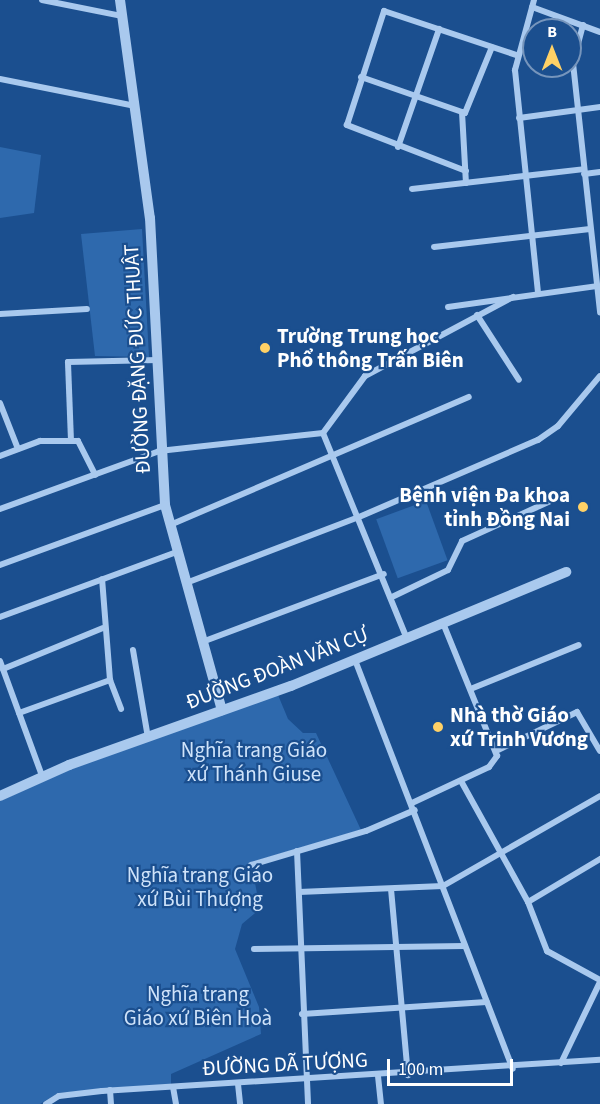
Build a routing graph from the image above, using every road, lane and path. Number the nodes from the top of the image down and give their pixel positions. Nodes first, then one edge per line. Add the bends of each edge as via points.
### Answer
1 (42, 0) edge
2 (120, 0) edge
3 (533, 3) edge
4 (122, 16) junction
5 (583, 25) junction
6 (439, 30) junction
7 (600, 32) edge
8 (492, 47) junction
9 (516, 55) junction
10 (361, 77) junction
11 (0, 79) edge
12 (416, 96) junction
13 (135, 106) junction
14 (600, 107) edge
15 (577, 110) junction
16 (462, 112) junction
17 (519, 118) junction
18 (398, 147) junction
19 (466, 171) junction
20 (584, 172) junction
21 (600, 172) edge
22 (524, 176) junction
23 (466, 183) junction
24 (412, 189) dead end
25 (590, 229) junction
26 (531, 236) junction
27 (434, 247) dead end
28 (597, 286) junction
29 (538, 294) junction
30 (513, 297) junction
31 (448, 307) dead end
32 (87, 309) dead end
33 (600, 313) edge
34 (0, 314) edge
35 (477, 315) junction
36 (158, 360) junction
37 (600, 376) edge
38 (519, 380) dead end
39 (469, 397) dead end
40 (0, 404) edge
41 (323, 433) junction
42 (71, 441) junction
43 (18, 449) junction
44 (159, 451) junction
45 (0, 456) edge
46 (332, 459) junction
47 (95, 474) junction
48 (553, 500) dead end
49 (165, 505) junction
50 (0, 509) edge
51 (359, 518) junction
52 (169, 525) junction
53 (177, 552) junction
54 (0, 565) edge
55 (566, 572) dead end
56 (384, 574) junction
57 (102, 579) junction
58 (185, 584) junction
59 (392, 597) junction
60 (0, 617) edge
61 (443, 623) junction
62 (104, 628) junction
63 (407, 639) junction
64 (202, 642) junction
65 (579, 645) dead end
66 (133, 650) dead end
67 (355, 660) junction
68 (0, 662) edge
69 (3, 669) junction
70 (110, 680) junction
71 (473, 688) junction
72 (121, 709) dead end
73 (222, 710) junction
74 (19, 713) junction
75 (148, 738) junction
76 (496, 751) junction
77 (600, 751) edge
78 (42, 776) junction
79 (461, 781) junction
80 (0, 796) edge
81 (600, 796) edge
82 (413, 807) junction
83 (297, 850) junction
84 (500, 852) junction
85 (600, 859) edge
86 (251, 865) dead end
87 (443, 886) junction
88 (391, 889) junction
89 (299, 892) junction
90 (528, 902) junction
91 (465, 946) junction
92 (254, 949) dead end
93 (396, 950) junction
94 (302, 951) junction
95 (600, 981) edge
96 (487, 1002) junction
97 (402, 1008) junction
98 (302, 1014) junction
99 (600, 1060) edge
100 (561, 1064) junction
101 (513, 1069) junction
102 (408, 1075) junction
103 (378, 1076) junction
104 (303, 1082) junction
105 (238, 1084) junction
106 (173, 1087) junction
107 (110, 1090) junction
108 (46, 1104) edge
109 (111, 1104) edge
110 (176, 1104) edge
111 (240, 1104) edge
112 (308, 1104) edge
113 (381, 1104) edge

1 - 4 street
2 - 4 street, ĐƯỜNG ĐẶNG ĐỨC THUẬT
3 - 5 street
3 - 9 street
4 - 13 street, ĐƯỜNG ĐẶNG ĐỨC THUẬT
5 - 7 street
5 - 15 street via 573,56
6 - 8 street
6 - 10 street via 384,11
6 - 12 street
8 - 9 street
8 - 16 street via 471,106
9 - 17 street
10 - 12 street
10 - 18 street via 347,125
11 - 13 street
12 - 16 street
12 - 18 street
13 - 36 street, ĐƯỜNG ĐẶNG ĐỨC THUẬT via 150,218
14 - 15 street
15 - 17 street
15 - 20 street
16 - 19 street
17 - 22 street
18 - 19 street
19 - 23 street
20 - 21 street
20 - 22 street
20 - 25 street
22 - 23 street
22 - 26 street
23 - 24 street
25 - 26 street
25 - 28 street
26 - 27 street
26 - 29 street
28 - 29 street
28 - 33 street
29 - 30 street
30 - 31 street
30 - 35 street
32 - 34 street
35 - 38 street
35 - 41 street via 365,376
36 - 42 street via 68,362
36 - 44 street, ĐƯỜNG ĐẶNG ĐỨC THUẬT
37 - 51 street via 546,436
39 - 46 street
40 - 43 street
41 - 44 street
41 - 46 street
42 - 43 street via 40,441
42 - 47 street via 82,443
43 - 45 street
44 - 47 street
44 - 49 street, ĐƯỜNG ĐẶNG ĐỨC THUẬT
46 - 51 street
46 - 52 street
47 - 50 street
48 - 59 street via 462,541 448,570
49 - 52 street, ĐƯỜNG ĐẶNG ĐỨC THUẬT
49 - 54 street
51 - 56 street
51 - 58 street
52 - 53 street, ĐƯỜNG ĐẶNG ĐỨC THUẬT
53 - 57 street
53 - 58 street, ĐƯỜNG ĐẶNG ĐỨC THUẬT
55 - 61 street, ĐƯỜNG ĐOÀN VĂN CỰ
56 - 59 street
56 - 64 street
57 - 60 street
57 - 62 street
58 - 64 street, ĐƯỜNG ĐẶNG ĐỨC THUẬT
59 - 63 street
61 - 63 street, ĐƯỜNG ĐOÀN VĂN CỰ
61 - 71 street
62 - 69 street
62 - 70 street
63 - 67 street, ĐƯỜNG ĐOÀN VĂN CỰ
64 - 73 street, ĐƯỜNG ĐẶNG ĐỨC THUẬT
65 - 71 street
66 - 75 street
67 - 73 street, ĐƯỜNG ĐOÀN VĂN CỰ
67 - 82 street
68 - 69 street
69 - 74 street
70 - 72 street
70 - 74 street
71 - 76 street
73 - 75 street, ĐƯỜNG ĐOÀN VĂN CỰ
74 - 78 street
75 - 78 street, ĐƯỜNG ĐOÀN VĂN CỰ
76 - 77 street via 577,712
76 - 79 street via 496,761
78 - 80 street, ĐƯỜNG ĐOÀN VĂN CỰ
79 - 82 street
79 - 84 street
81 - 84 street
82 - 83 street via 366,831
82 - 87 street
83 - 86 street
83 - 89 street
84 - 87 street
84 - 90 street
85 - 90 street
87 - 88 street
87 - 91 street
88 - 89 street
88 - 93 street
89 - 94 street
90 - 95 street via 551,956
91 - 93 street
91 - 96 street
92 - 94 street
93 - 94 street
93 - 97 street
94 - 98 street
95 - 100 street
96 - 97 street
96 - 101 street
97 - 98 street
97 - 102 street
98 - 104 street
99 - 100 street, ĐƯỜNG DÃ TƯỢNG
100 - 101 street, ĐƯỜNG DÃ TƯỢNG
101 - 102 street, ĐƯỜNG DÃ TƯỢNG
102 - 103 street, ĐƯỜNG DÃ TƯỢNG
103 - 104 street, ĐƯỜNG DÃ TƯỢNG
103 - 113 street
104 - 105 street, ĐƯỜNG DÃ TƯỢNG
104 - 112 street
105 - 106 street, ĐƯỜNG DÃ TƯỢNG
105 - 111 street
106 - 107 street, ĐƯỜNG DÃ TƯỢNG
106 - 110 street
107 - 108 street, ĐƯỜNG DÃ TƯỢNG via 59,1096
107 - 109 street

